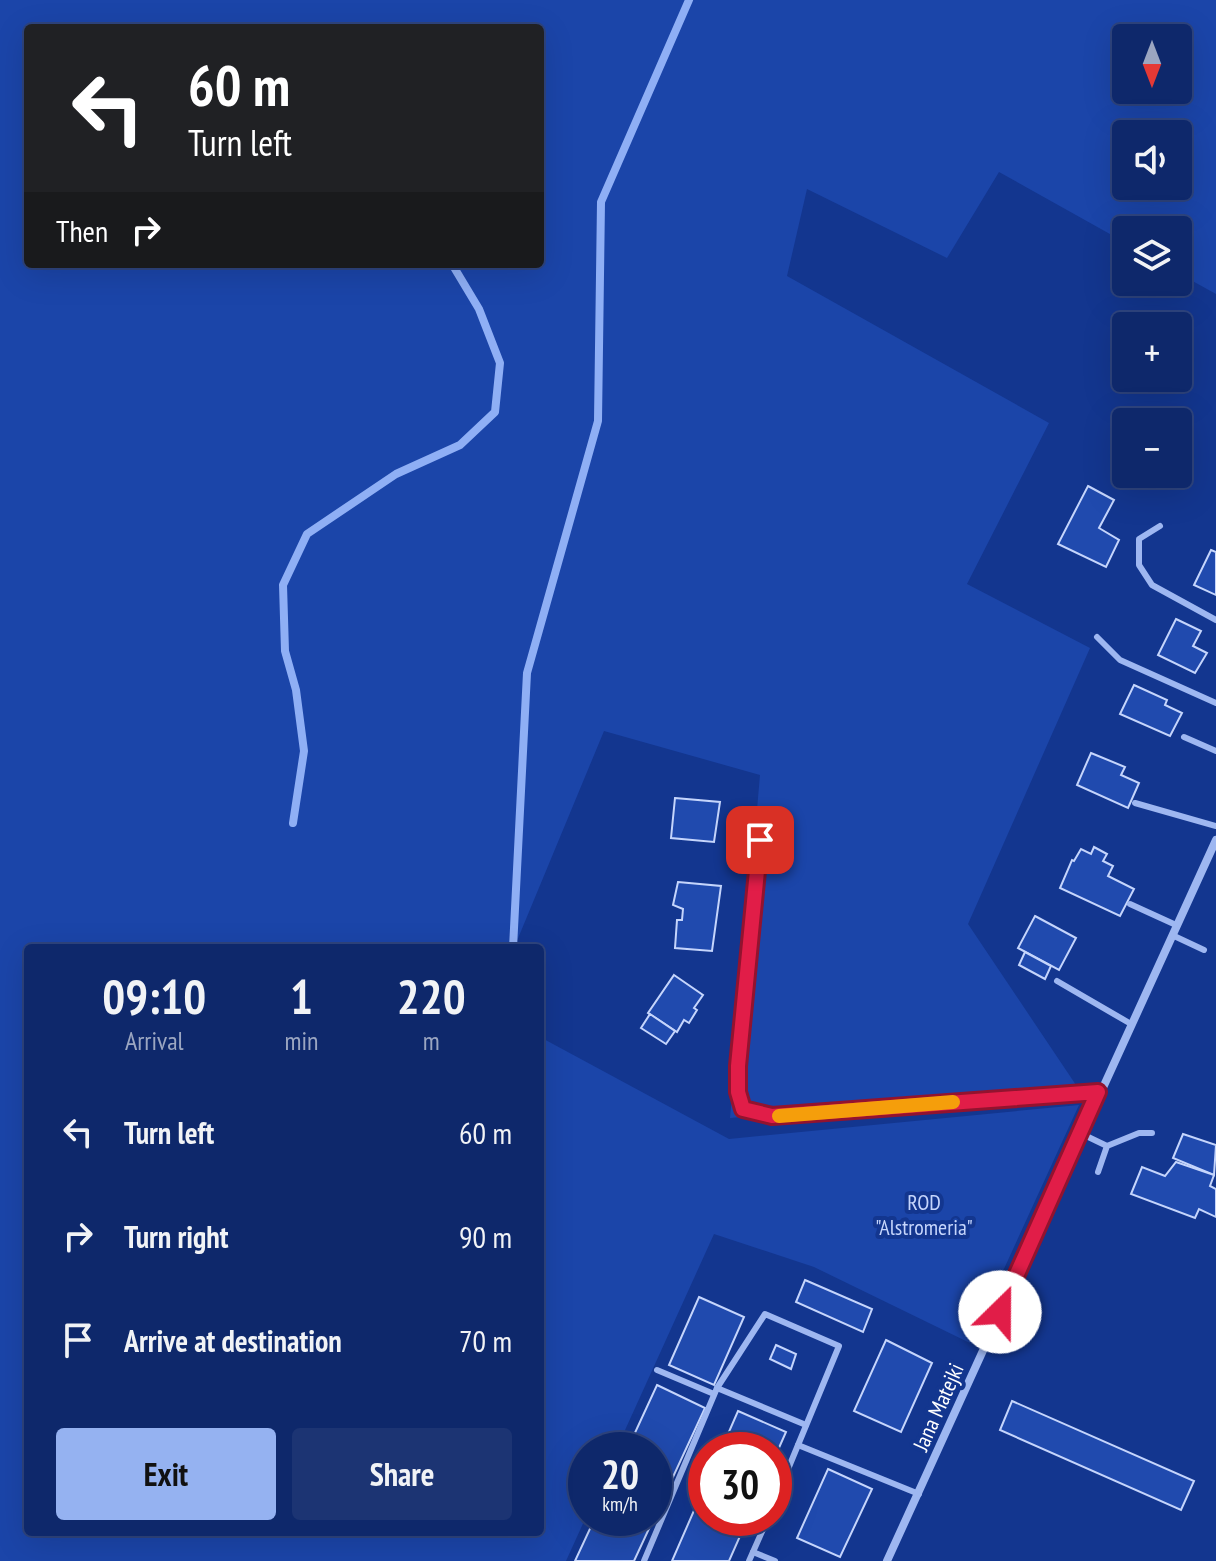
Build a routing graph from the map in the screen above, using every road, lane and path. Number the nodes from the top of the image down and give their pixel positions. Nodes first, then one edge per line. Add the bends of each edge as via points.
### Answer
1 (1160, 526) dead end
2 (1216, 620) edge
3 (1097, 637) dead end
4 (1216, 703) edge
5 (1184, 737) dead end
6 (1216, 751) edge
7 (1135, 803) dead end
8 (1216, 826) edge
9 (760, 840) dead end
10 (1216, 840) edge
11 (1130, 904) dead end
12 (1176, 925) junction
13 (1172, 935) junction
14 (1204, 950) dead end
15 (1057, 981) dead end
16 (1131, 1024) junction
17 (1098, 1092) junction
18 (1080, 1133) junction
19 (1152, 1133) dead end
20 (1107, 1146) junction
21 (1098, 1172) dead end
22 (657, 1370) dead end
23 (716, 1391) junction
24 (806, 1425) junction
25 (798, 1445) junction
26 (792, 1460) edge
27 (919, 1494) junction
28 (760, 1536) edge
29 (753, 1552) junction
30 (644, 1561) edge
31 (749, 1561) edge
32 (775, 1561) edge
33 (887, 1561) edge

1 - 2 lane via 1139,539 1139,565 1152,585
3 - 4 lane via 1120,660
5 - 6 lane
7 - 8 lane
9 - 17 street via 738,1066 743,1109 772,1116
10 - 12 street, Jana Matejki
11 - 12 lane
12 - 13 street, Jana Matejki
13 - 14 lane
13 - 16 street, Jana Matejki
15 - 16 lane
16 - 17 street, Jana Matejki
17 - 18 street, Jana Matejki
18 - 20 lane
18 - 27 street, Jana Matejki
19 - 20 lane
20 - 21 lane
22 - 23 lane
23 - 24 lane
23 - 24 lane via 765,1314 839,1346
23 - 30 lane
24 - 25 lane
25 - 26 lane
25 - 27 lane
27 - 33 street, Jana Matejki
28 - 29 lane
29 - 31 lane
29 - 32 lane

